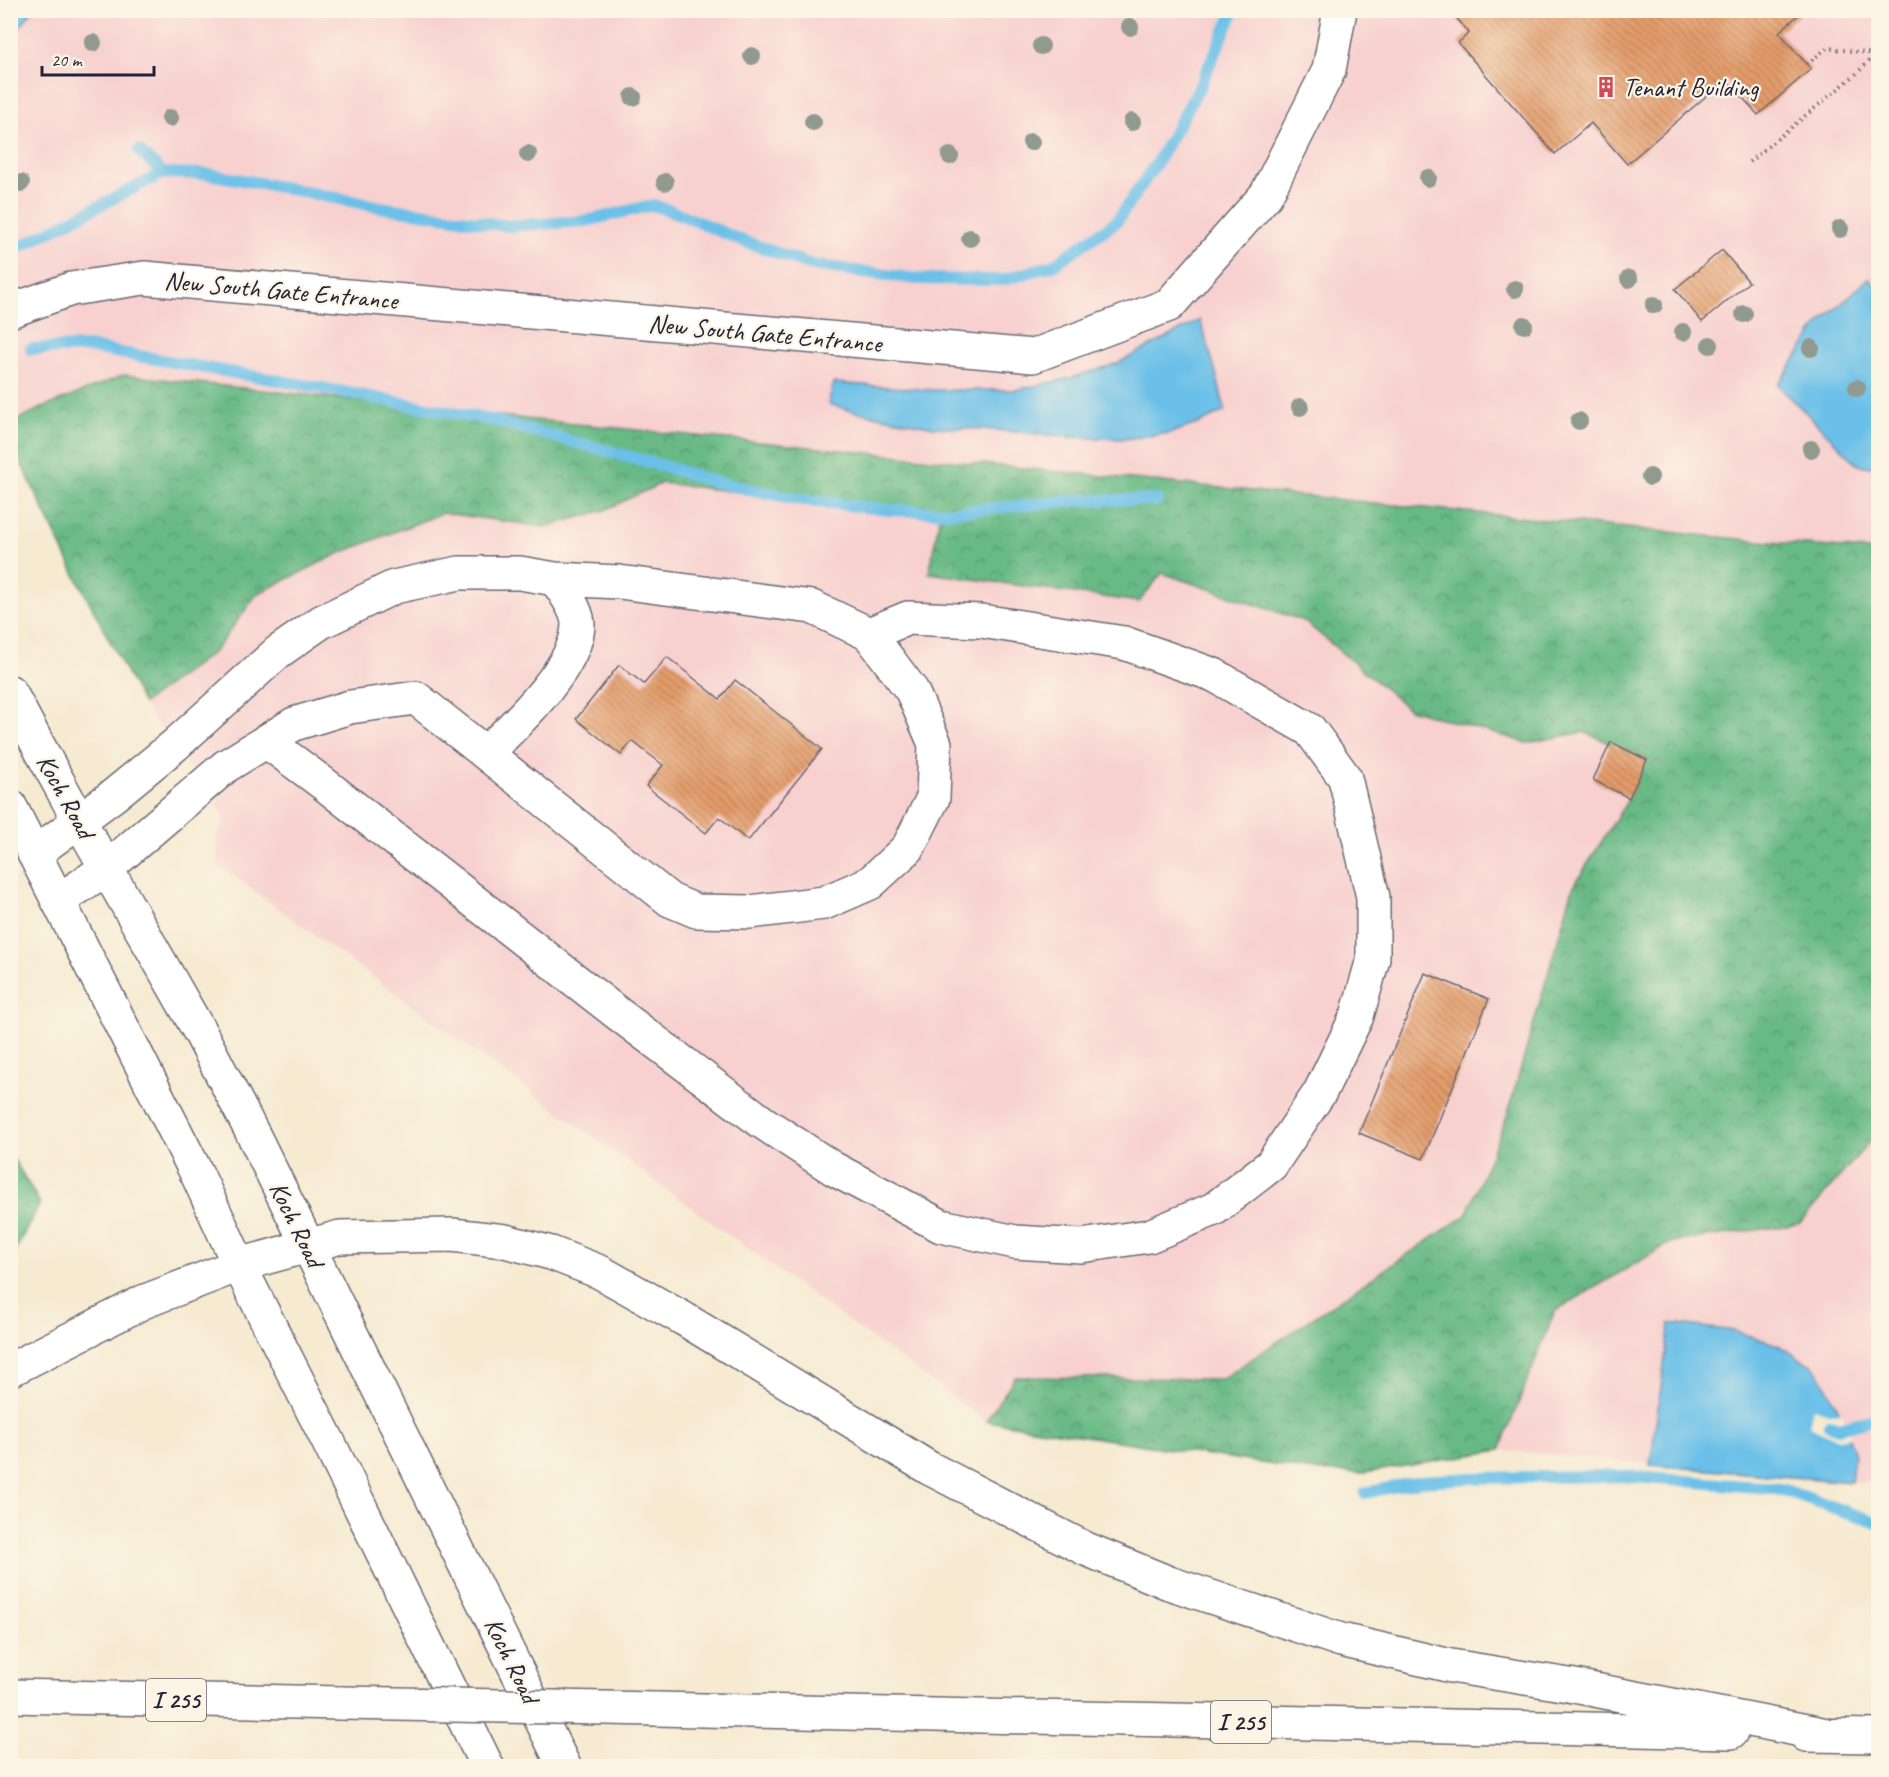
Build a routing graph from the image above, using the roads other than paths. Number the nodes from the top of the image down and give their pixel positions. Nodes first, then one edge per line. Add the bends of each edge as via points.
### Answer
1 (1340, 10) edge
2 (10, 311) edge
3 (555, 579) junction
4 (869, 634) junction
5 (10, 692) edge
6 (266, 741) junction
7 (486, 753) junction
8 (10, 806) edge
9 (80, 822) junction
10 (34, 854) junction
11 (107, 868) junction
12 (58, 901) junction
13 (308, 1245) junction
14 (239, 1264) junction
15 (10, 1370) edge
16 (10, 1696) edge
17 (1827, 1735) junction
18 (1878, 1736) edge
19 (487, 1767) edge
20 (564, 1767) edge

1 - 2 main road, New South Gate Entrance via 1329,70 1266,195 1169,305 1033,356 144,278 71,289
3 - 4 main road via 618,582 812,607
3 - 7 main road via 566,593 578,622 573,649 521,719
3 - 9 main road via 520,573 459,573 394,587 321,622 278,652 175,745
4 - 6 main road via 908,618 981,621 1124,643 1214,675 1310,730 1345,777 1373,897 1373,958 1357,1016 1320,1092 1271,1165 1214,1209 1149,1236 1081,1246 1015,1242 941,1227 834,1169 762,1122
4 - 7 main road via 912,691 935,744 933,798 908,848 870,883 824,903 750,912 696,911 670,900
5 - 9 main road, Koch Road
6 - 7 main road via 294,724 350,707 416,698
6 - 11 main road via 226,766
8 - 10 main road, Koch Road
9 - 10 main road
9 - 11 main road, Koch Road
10 - 12 main road, Koch Road
11 - 12 main road
11 - 13 main road, Koch Road via 201,1034
12 - 14 main road, Koch Road
13 - 14 main road
13 - 17 main road via 340,1237 452,1235 505,1241 550,1253 600,1272 684,1319 929,1468 1086,1549 1169,1583 1341,1640 1440,1663
13 - 20 main road, Koch Road
14 - 15 main road via 143,1302
14 - 19 main road, Koch Road
16 - 17 main road, I 255, bridge
17 - 18 main road, I 255

